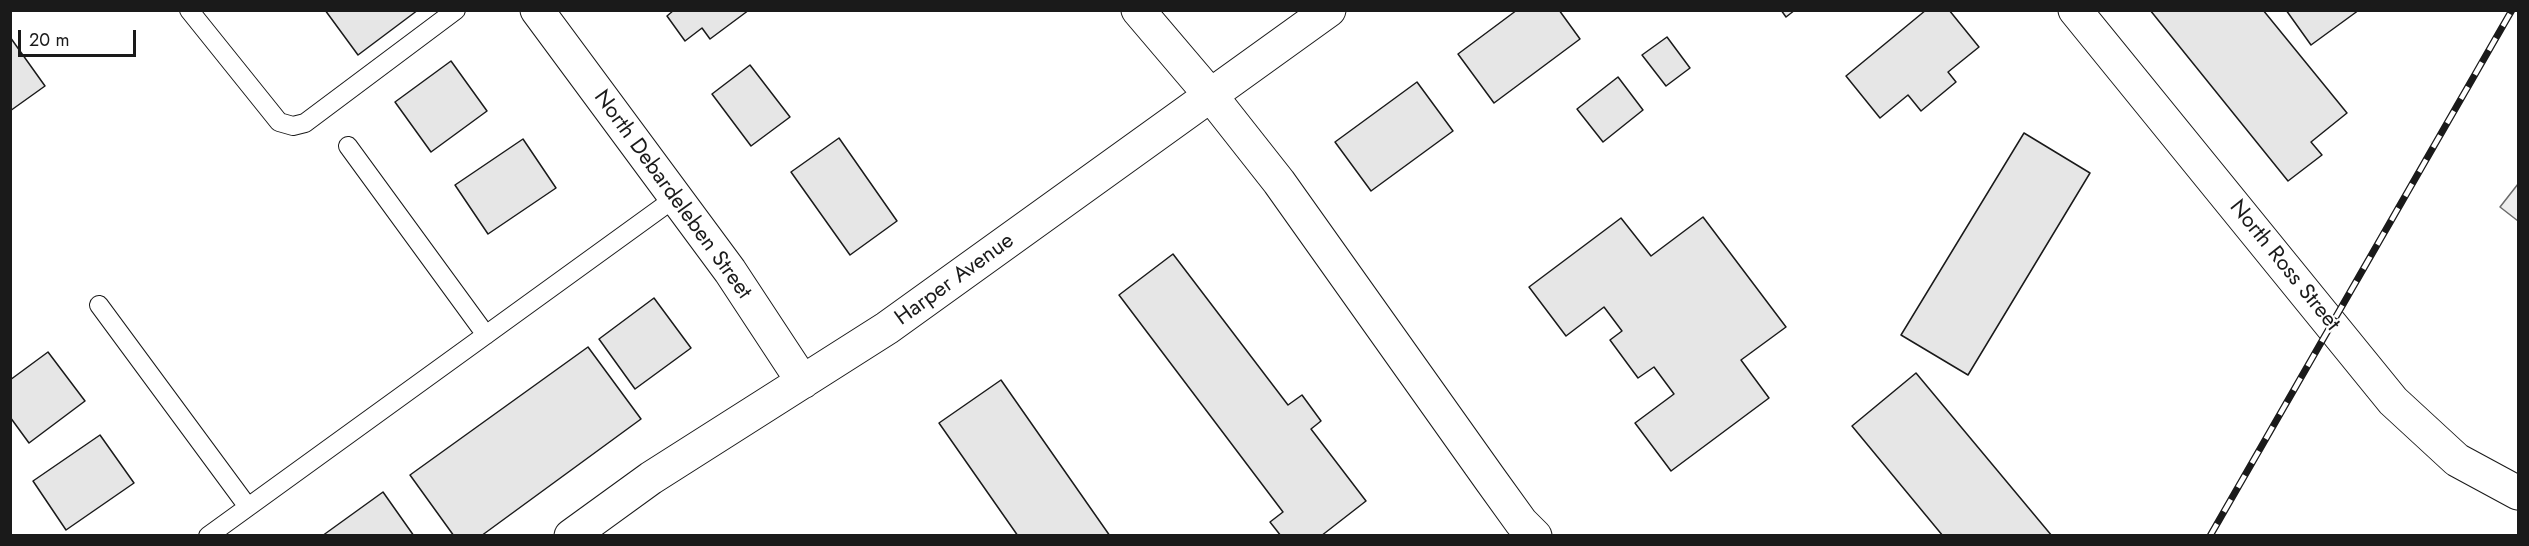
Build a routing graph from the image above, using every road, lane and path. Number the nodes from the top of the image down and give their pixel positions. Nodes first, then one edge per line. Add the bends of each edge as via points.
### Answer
1 (189, 10) edge
2 (456, 10) edge
3 (537, 10) edge
4 (1138, 10) edge
5 (1329, 10) edge
6 (2075, 10) edge
7 (1212, 97) junction
8 (348, 146) dead end
9 (675, 198) junction
10 (99, 305) dead end
11 (486, 335) junction
12 (802, 382) junction
13 (2518, 493) edge
14 (248, 507) junction
15 (208, 536) edge
16 (571, 536) edge
17 (1535, 536) edge

1 - 2 lane via 279,123 293,126 304,123
3 - 9 street, North Debardeleben Street
4 - 7 street
5 - 7 street, Harper Avenue
6 - 13 street, North Ross Street via 2394,401 2457,460
7 - 12 street, Harper Avenue via 887,328
7 - 17 street via 1279,182 1502,496
8 - 11 lane
9 - 11 lane
9 - 12 street, North Debardeleben Street via 730,271
10 - 14 lane
11 - 14 lane
12 - 16 street, Harper Avenue via 651,478
14 - 15 lane

